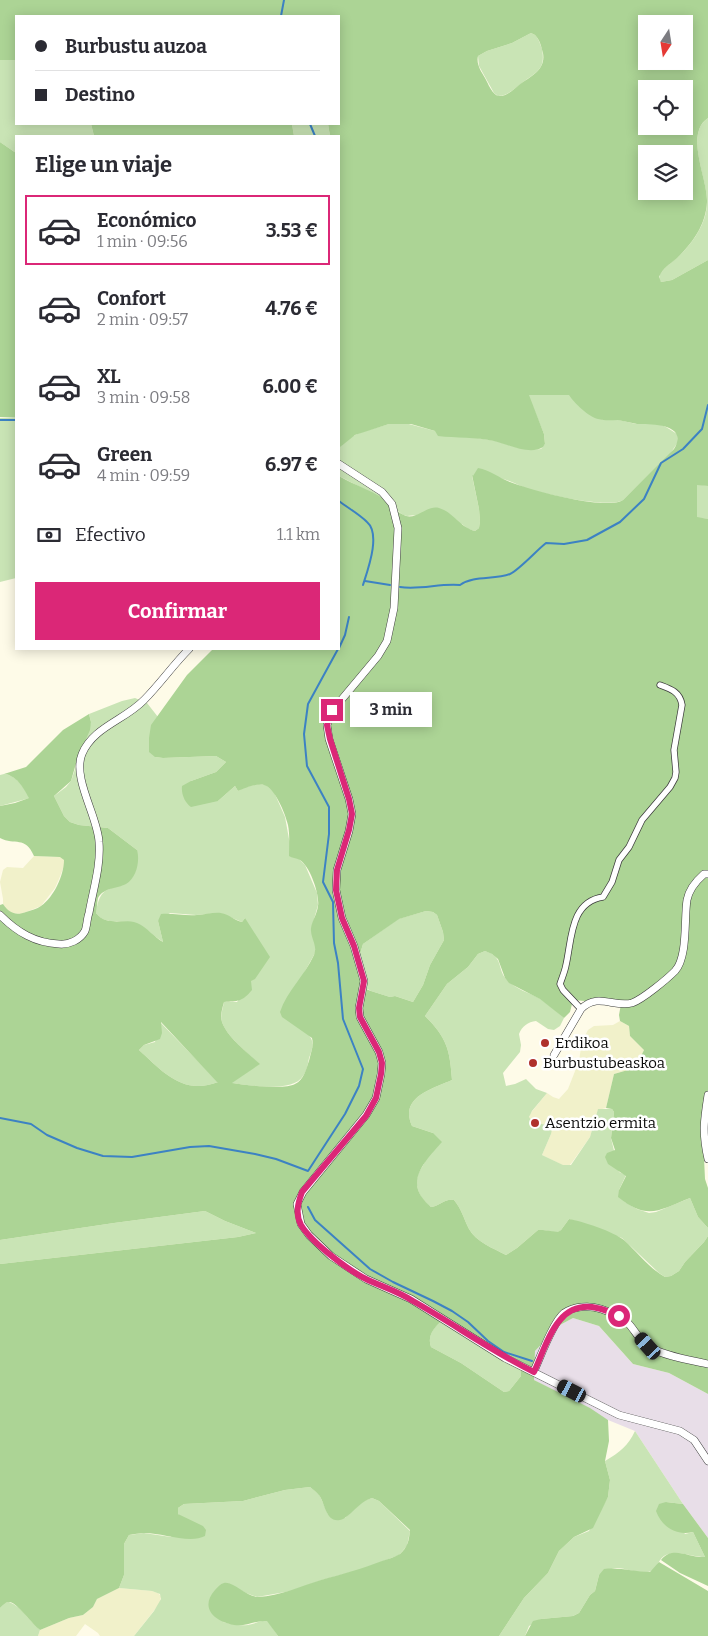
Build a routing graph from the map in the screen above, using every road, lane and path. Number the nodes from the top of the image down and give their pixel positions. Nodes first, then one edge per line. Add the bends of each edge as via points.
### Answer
1 (340, 465) edge
2 (188, 650) edge
3 (660, 685) dead end
4 (708, 874) edge
5 (0, 914) edge
6 (581, 1008) junction
7 (554, 1055) dead end
8 (708, 1095) edge
9 (706, 1144) edge
10 (708, 1158) edge
11 (708, 1364) edge
12 (534, 1372) junction
13 (708, 1461) edge

1 - 12 street via 382,492 392,504 398,528 394,608 387,641 332,710 327,725 352,814 337,870 336,890 364,981 360,1017 382,1063 376,1098 366,1116 302,1192 297,1204 298,1216 309,1235 331,1256 366,1279 411,1299
2 - 5 street via 143,701 99,732 81,756 84,790 99,840 99,862 85,931 76,941 62,944 38,942
3 - 6 street via 677,693 682,705 674,750 675,778 642,820 619,860 607,893 588,902 576,918 560,984
4 - 6 street via 695,883 688,898 684,943 676,970 640,1000 630,1003 598,1000
6 - 7 street
8 - 9 street via 703,1125
9 - 10 street
11 - 12 street via 658,1352 619,1316 596,1307 584,1307 574,1308 557,1322
12 - 13 street via 621,1416 680,1431 694,1440

